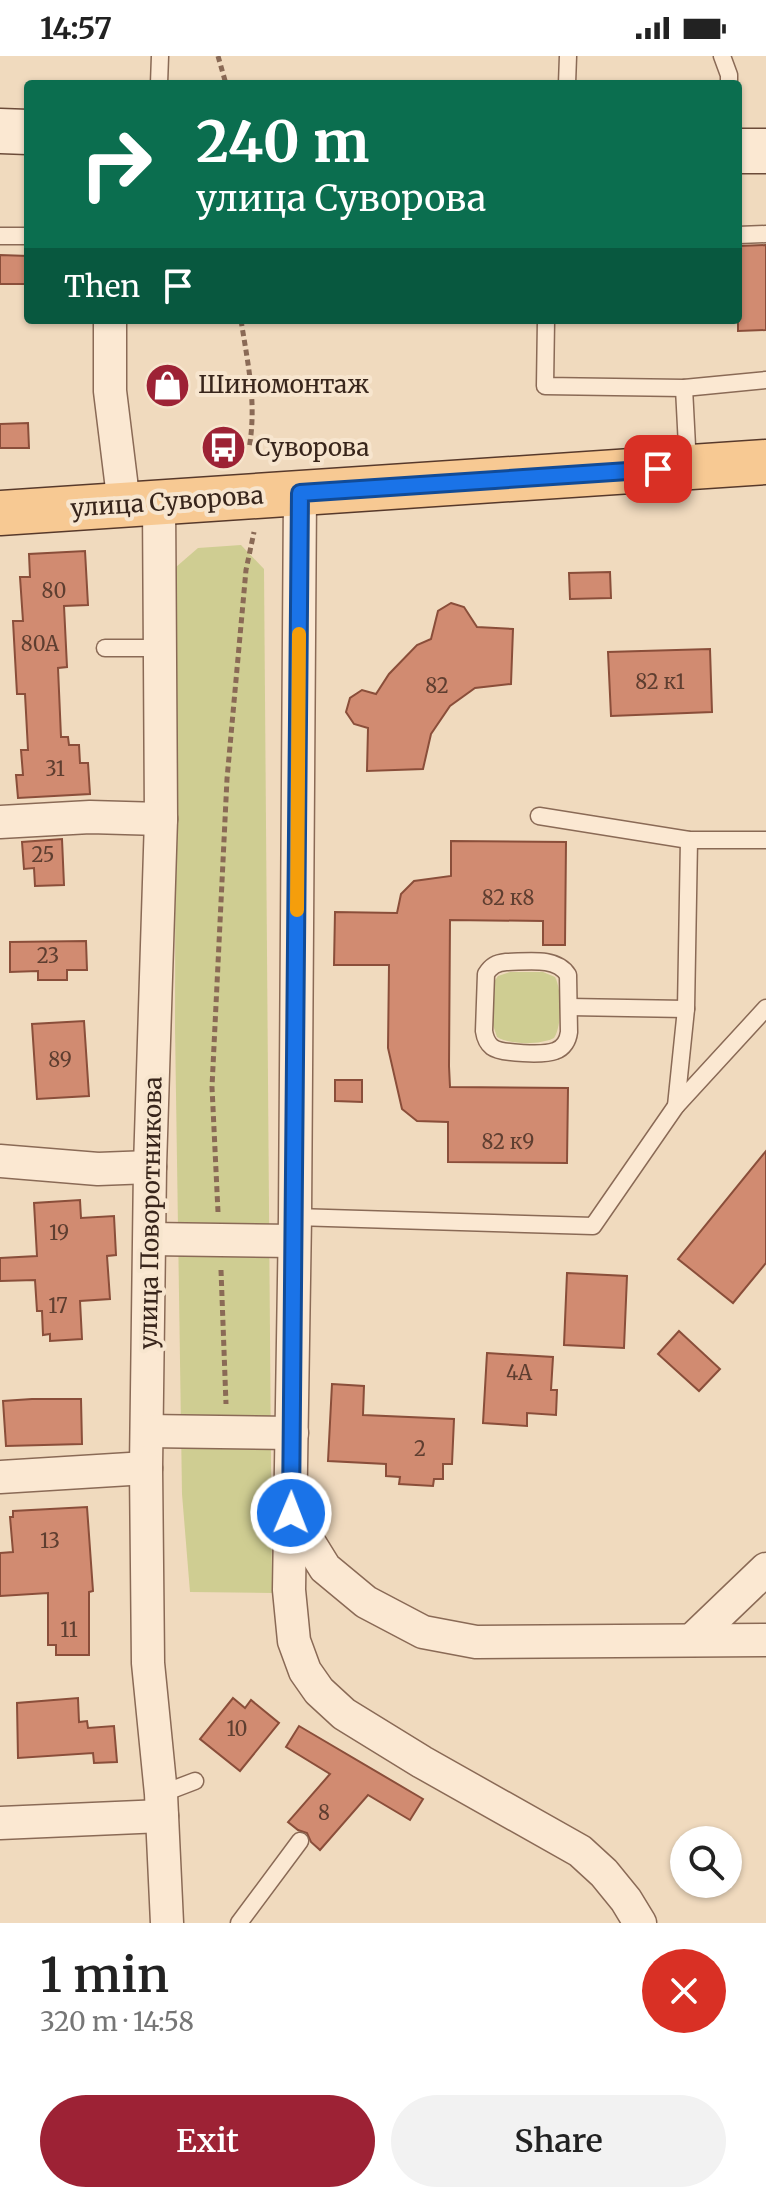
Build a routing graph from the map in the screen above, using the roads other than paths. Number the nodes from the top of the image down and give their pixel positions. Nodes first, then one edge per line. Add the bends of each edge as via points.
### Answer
1 (160, 56) edge
2 (568, 56) edge
3 (722, 56) edge
4 (734, 56) edge
5 (159, 80) edge
6 (567, 80) edge
7 (729, 80) edge
8 (0, 131) edge
9 (24, 132) edge
10 (742, 151) edge
11 (766, 151) edge
12 (766, 234) edge
13 (742, 235) edge
14 (0, 236) edge
15 (24, 236) edge
16 (110, 324) edge
17 (546, 324) edge
18 (766, 380) edge
19 (684, 388) junction
20 (766, 462) edge
21 (688, 467) junction
22 (300, 493) junction
23 (142, 504) junction
24 (0, 513) edge
25 (105, 648) dead end
26 (160, 648) junction
27 (539, 816) dead end
28 (161, 819) junction
29 (0, 822) edge
30 (689, 840) junction
31 (766, 840) edge
32 (569, 1007) junction
33 (766, 1008) edge
34 (686, 1009) junction
35 (676, 1106) junction
36 (0, 1161) edge
37 (150, 1167) junction
38 (294, 1229) junction
39 (150, 1239) junction
40 (147, 1431) junction
41 (292, 1433) junction
42 (146, 1468) junction
43 (0, 1477) edge
44 (291, 1513) junction
45 (766, 1569) edge
46 (693, 1639) junction
47 (766, 1640) edge
48 (195, 1781) dead end
49 (161, 1805) junction
50 (0, 1823) edge
51 (300, 1841) dead end
52 (167, 1923) edge
53 (239, 1923) edge
54 (640, 1923) edge

1 - 5 lane
2 - 6 lane
3 - 7 lane
4 - 7 lane
8 - 9 main road
10 - 11 main road
12 - 13 lane
14 - 15 lane
16 - 23 street, улица Поворотникова via 110,391
17 - 19 lane via 545,386
18 - 19 lane
19 - 21 lane
20 - 21 main road, улица Суворова
21 - 22 main road, улица Суворова
22 - 23 main road, улица Суворова
22 - 38 street
23 - 24 main road, улица Суворова
23 - 26 street, улица Поворотникова
25 - 26 lane
26 - 28 street, улица Поворотникова
27 - 30 lane
28 - 29 street
28 - 37 street, улица Поворотникова
30 - 31 lane
30 - 34 lane
32 - 32 lane via 568,975 557,964 497,963 486,974 484,1031 497,1050 548,1053 563,1047
32 - 34 lane
33 - 35 lane
34 - 35 lane
35 - 38 lane via 593,1226
36 - 37 street via 98,1169
37 - 39 street, улица Поворотникова
38 - 39 street via 220,1240
38 - 41 street
39 - 40 street, улица Поворотникова
40 - 41 street
40 - 42 street, улица Поворотникова
41 - 44 street
42 - 43 street
42 - 49 street, улица Поворотникова via 148,1663
44 - 46 street via 325,1568 366,1602 423,1632 476,1642
44 - 54 street via 294,1641 319,1691 344,1714 422,1762 580,1851 604,1873
45 - 46 street
46 - 47 street
48 - 49 lane
49 - 50 street
49 - 52 street, улица Поворотникова
51 - 53 lane

